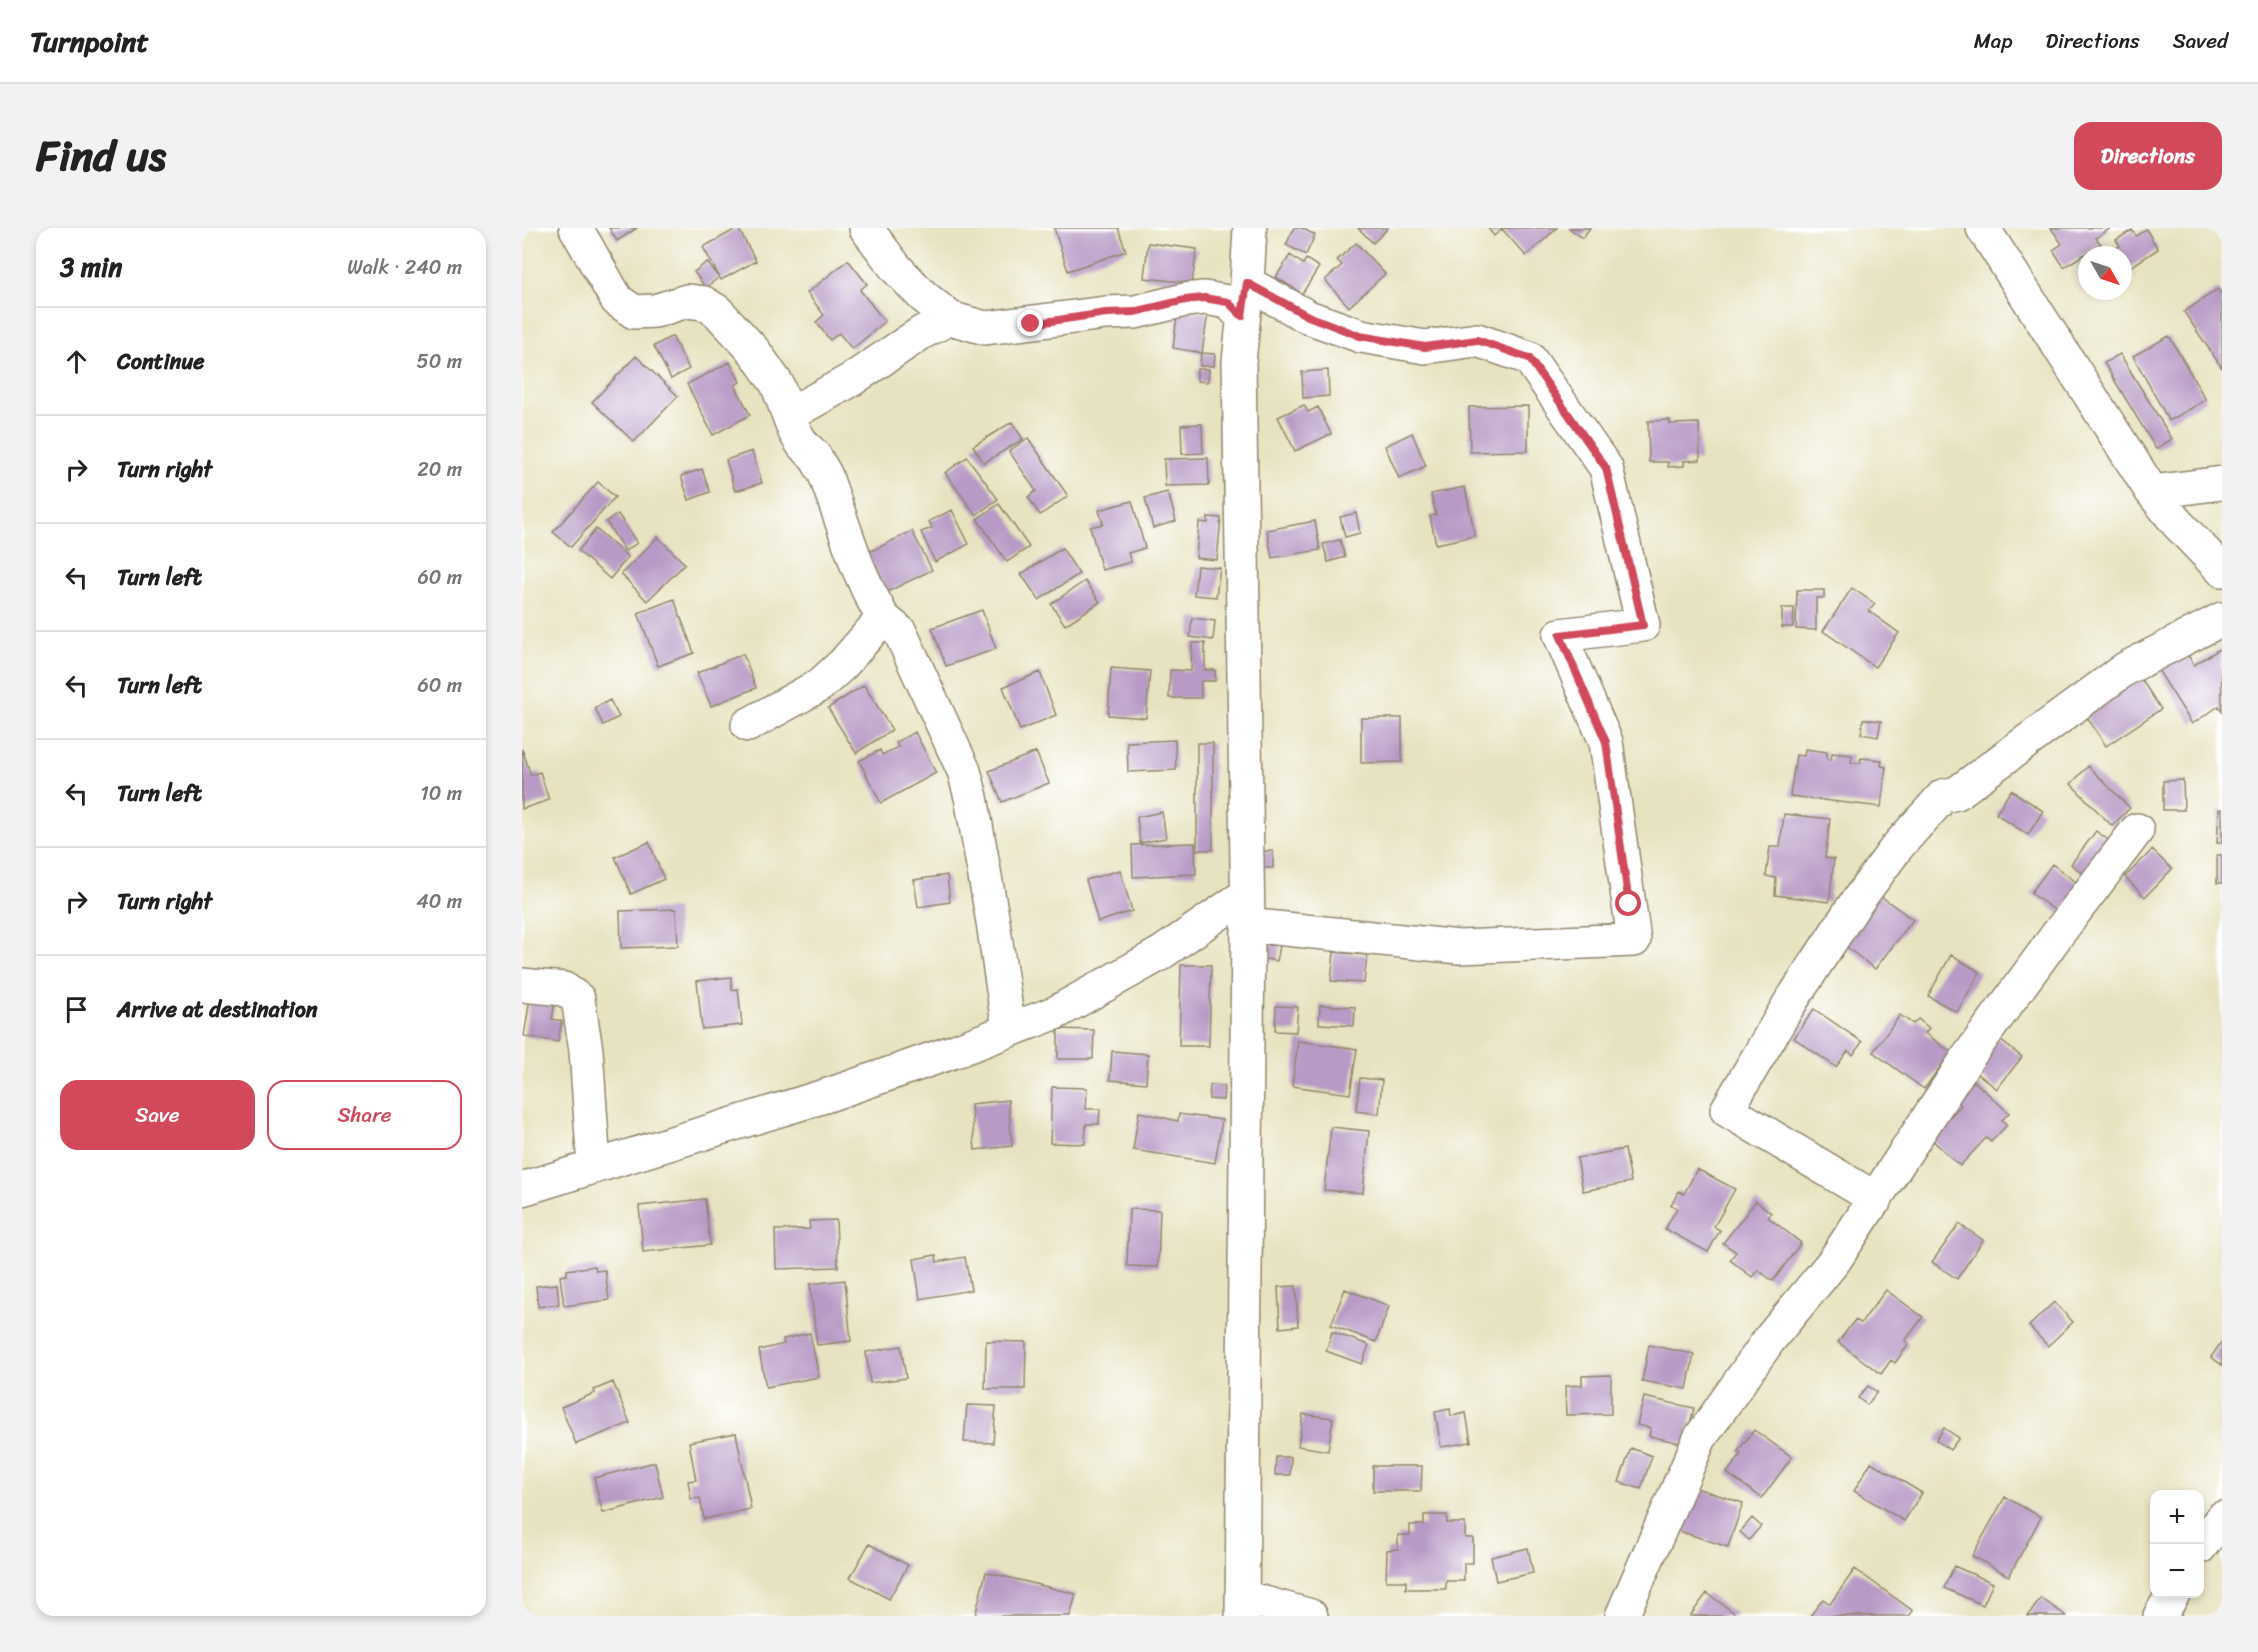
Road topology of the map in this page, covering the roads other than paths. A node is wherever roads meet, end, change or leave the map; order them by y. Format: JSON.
{"nodes":[{"id":1,"x":576,"y":228,"type":"edge"},
{"id":2,"x":866,"y":228,"type":"edge"},
{"id":3,"x":1250,"y":228,"type":"edge"},
{"id":4,"x":1983,"y":228,"type":"edge"},
{"id":5,"x":1247,"y":283,"type":"junction"},
{"id":6,"x":1242,"y":316,"type":"junction"},
{"id":7,"x":950,"y":318,"type":"junction"},
{"id":8,"x":790,"y":414,"type":"junction"},
{"id":9,"x":2222,"y":483,"type":"edge"},
{"id":10,"x":2152,"y":492,"type":"junction"},
{"id":11,"x":2222,"y":570,"type":"edge"},
{"id":12,"x":883,"y":618,"type":"junction"},
{"id":13,"x":2222,"y":619,"type":"edge"},
{"id":14,"x":748,"y":725,"type":"dead end"},
{"id":15,"x":2137,"y":830,"type":"dead end"},
{"id":16,"x":1248,"y":909,"type":"junction"},
{"id":17,"x":522,"y":985,"type":"edge"},
{"id":18,"x":1009,"y":1030,"type":"junction"},
{"id":19,"x":594,"y":1167,"type":"junction"},
{"id":20,"x":522,"y":1189,"type":"edge"},
{"id":21,"x":1876,"y":1199,"type":"junction"},
{"id":22,"x":2222,"y":1518,"type":"edge"},
{"id":23,"x":2201,"y":1544,"type":"edge"},
{"id":24,"x":2170,"y":1598,"type":"edge"},
{"id":25,"x":1242,"y":1607,"type":"edge"},
{"id":26,"x":1311,"y":1616,"type":"edge"},
{"id":27,"x":1622,"y":1616,"type":"edge"},
{"id":28,"x":2160,"y":1616,"type":"edge"}],
"edges":[{"from":1,"to":8,"type":"street"},
{"from":2,"to":7,"type":"street"},
{"from":3,"to":5,"type":"street"},
{"from":4,"to":10,"type":"street"},
{"from":5,"to":6,"type":"street"},
{"from":5,"to":16,"type":"street"},
{"from":6,"to":7,"type":"street"},
{"from":6,"to":16,"type":"street"},
{"from":7,"to":8,"type":"street"},
{"from":8,"to":12,"type":"street"},
{"from":9,"to":10,"type":"street"},
{"from":10,"to":11,"type":"street"},
{"from":12,"to":14,"type":"street"},
{"from":12,"to":18,"type":"street"},
{"from":13,"to":21,"type":"street"},
{"from":15,"to":21,"type":"street"},
{"from":16,"to":18,"type":"street"},
{"from":16,"to":25,"type":"street"},
{"from":17,"to":19,"type":"street"},
{"from":18,"to":19,"type":"street"},
{"from":19,"to":20,"type":"street"},
{"from":21,"to":27,"type":"street"},
{"from":22,"to":23,"type":"street"},
{"from":24,"to":28,"type":"street"},
{"from":25,"to":26,"type":"street"}]}
